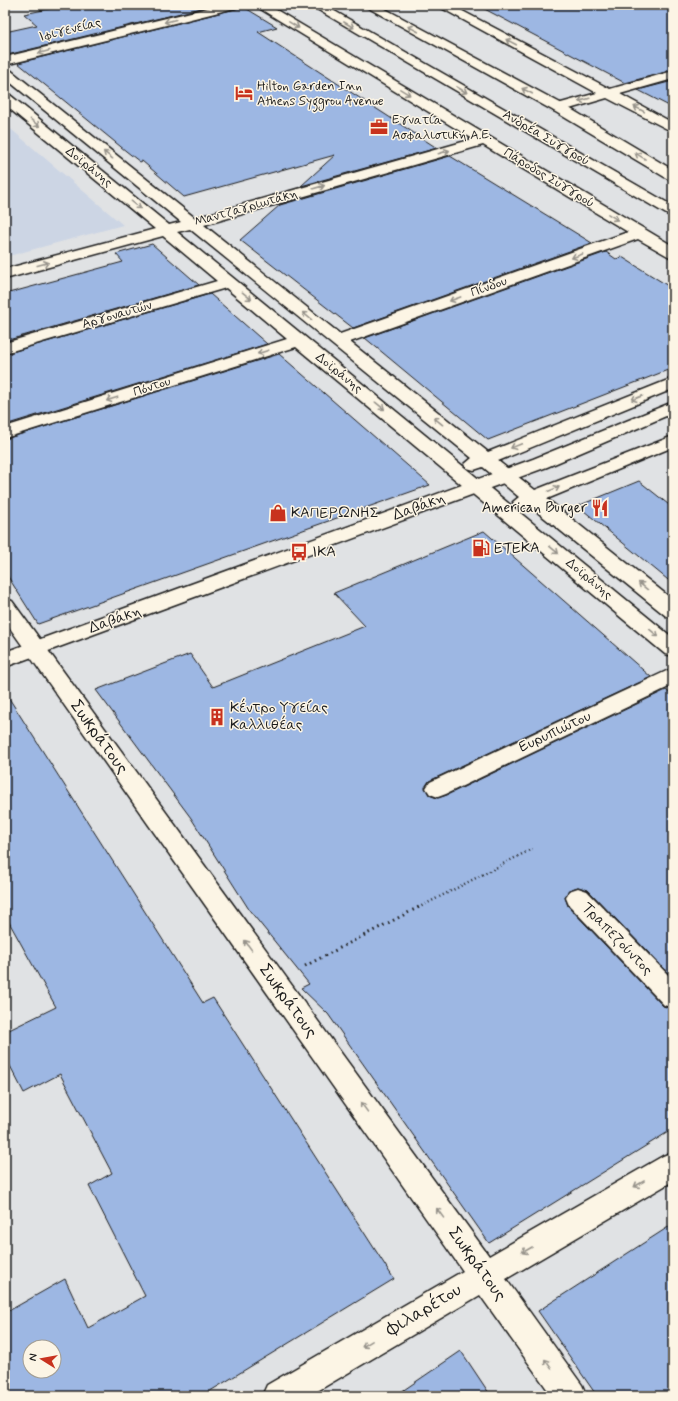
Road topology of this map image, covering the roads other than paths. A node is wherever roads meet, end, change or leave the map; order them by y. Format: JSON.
{"nodes":[{"id":1,"x":236,"y":5,"type":"edge"},
{"id":2,"x":260,"y":5,"type":"edge"},
{"id":3,"x":316,"y":5,"type":"edge"},
{"id":4,"x":369,"y":5,"type":"edge"},
{"id":5,"x":442,"y":5,"type":"edge"},
{"id":6,"x":5,"y":62,"type":"edge"},
{"id":7,"x":5,"y":72,"type":"edge"},
{"id":8,"x":673,"y":76,"type":"edge"},
{"id":9,"x":608,"y":93,"type":"junction"},
{"id":10,"x":5,"y":98,"type":"edge"},
{"id":11,"x":559,"y":108,"type":"junction"},
{"id":12,"x":673,"y":128,"type":"edge"},
{"id":13,"x":486,"y":140,"type":"junction"},
{"id":14,"x":673,"y":176,"type":"edge"},
{"id":15,"x":673,"y":212,"type":"edge"},
{"id":16,"x":192,"y":223,"type":"junction"},
{"id":17,"x":166,"y":230,"type":"junction"},
{"id":18,"x":640,"y":233,"type":"junction"},
{"id":19,"x":673,"y":253,"type":"edge"},
{"id":20,"x":5,"y":274,"type":"edge"},
{"id":21,"x":230,"y":282,"type":"junction"},
{"id":22,"x":300,"y":340,"type":"junction"},
{"id":23,"x":337,"y":341,"type":"junction"},
{"id":24,"x":5,"y":348,"type":"edge"},
{"id":25,"x":673,"y":383,"type":"edge"},
{"id":26,"x":673,"y":407,"type":"edge"},
{"id":27,"x":5,"y":433,"type":"edge"},
{"id":28,"x":673,"y":440,"type":"edge"},
{"id":29,"x":485,"y":459,"type":"junction"},
{"id":30,"x":458,"y":471,"type":"junction"},
{"id":31,"x":505,"y":476,"type":"junction"},
{"id":32,"x":477,"y":486,"type":"junction"},
{"id":33,"x":534,"y":498,"type":"junction"},
{"id":34,"x":505,"y":510,"type":"junction"},
{"id":35,"x":5,"y":606,"type":"edge"},
{"id":36,"x":673,"y":611,"type":"edge"},
{"id":37,"x":36,"y":649,"type":"junction"},
{"id":38,"x":673,"y":649,"type":"edge"},
{"id":39,"x":5,"y":660,"type":"edge"},
{"id":40,"x":673,"y":676,"type":"edge"},
{"id":41,"x":438,"y":788,"type":"dead end"},
{"id":42,"x":578,"y":898,"type":"dead end"},
{"id":43,"x":673,"y":998,"type":"edge"},
{"id":44,"x":673,"y":1165,"type":"edge"},
{"id":45,"x":484,"y":1274,"type":"junction"},
{"id":46,"x":278,"y":1396,"type":"edge"},
{"id":47,"x":571,"y":1396,"type":"edge"}],
"edges":[{"from":1,"to":6,"type":"main road","name":"Ιφιγενείας","one_way":true},
{"from":2,"to":13,"type":"main road","name":"Πάροδος Συγγρού","one_way":true},
{"from":3,"to":15,"type":"main road","name":"Ανδρέα Συγγρού","one_way":true},
{"from":11,"to":4,"type":"main road","one_way":true},
{"from":9,"to":5,"type":"main road","one_way":true},
{"from":16,"to":7,"type":"main road","name":"Δοϊράνης","one_way":true},
{"from":8,"to":9,"type":"main road"},
{"from":9,"to":11,"type":"main road","one_way":true},
{"from":12,"to":9,"type":"main road","one_way":true},
{"from":10,"to":17,"type":"main road","name":"Δοϊράνης","one_way":true},
{"from":14,"to":11,"type":"main road","one_way":true},
{"from":16,"to":13,"type":"main road","name":"Μαντζαγριωτάκη","one_way":true},
{"from":13,"to":18,"type":"main road","name":"Πάροδος Συγγρού","one_way":true},
{"from":16,"to":17,"type":"main road","name":"Μαντζαγριωτάκη"},
{"from":23,"to":16,"type":"main road","name":"Δοϊράνης","one_way":true},
{"from":20,"to":17,"type":"main road","name":"Μαντζαγριωτάκη","one_way":true},
{"from":17,"to":21,"type":"main road","name":"Δοϊράνης"},
{"from":18,"to":19,"type":"main road","name":"Πάροδος Συγγρού"},
{"from":18,"to":23,"type":"main road","name":"Πίνδου","one_way":true},
{"from":21,"to":22,"type":"main road","name":"Δοϊράνης","one_way":true},
{"from":21,"to":24,"type":"main road","name":"Αργοναυτών"},
{"from":22,"to":27,"type":"main road","name":"Πόντου","one_way":true},
{"from":22,"to":30,"type":"main road","name":"Δοϊράνης","one_way":true},
{"from":29,"to":23,"type":"main road","name":"Δοϊράνης","one_way":true},
{"from":25,"to":29,"type":"main road","one_way":true},
{"from":26,"to":31,"type":"main road","name":"Δαβάκη"},
{"from":33,"to":28,"type":"main road","one_way":true},
{"from":29,"to":30,"type":"main road"},
{"from":29,"to":31,"type":"main road","name":"Δοϊράνης"},
{"from":30,"to":32,"type":"main road","name":"Δοϊράνης"},
{"from":31,"to":32,"type":"main road","name":"Δαβάκη"},
{"from":31,"to":33,"type":"main road","name":"Δοϊράνης"},
{"from":32,"to":34,"type":"main road","name":"Δοϊράνης"},
{"from":32,"to":37,"type":"main road","name":"Δαβάκη"},
{"from":33,"to":34,"type":"main road"},
{"from":36,"to":33,"type":"main road","name":"Δοϊράνης","one_way":true},
{"from":34,"to":38,"type":"main road","name":"Δοϊράνης","one_way":true},
{"from":35,"to":37,"type":"main road","name":"Σωκράτους"},
{"from":37,"to":39,"type":"main road","name":"Δαβάκη"},
{"from":45,"to":37,"type":"main road","name":"Σωκράτους","one_way":true},
{"from":40,"to":41,"type":"main road","name":"Ευρυπιώτου"},
{"from":42,"to":43,"type":"main road","name":"Τραπεζούντος"},
{"from":44,"to":45,"type":"main road","name":"Φιλαρέτου","one_way":true},
{"from":45,"to":46,"type":"main road","name":"Φιλαρέτου","one_way":true},
{"from":47,"to":45,"type":"main road","name":"Σωκράτους","one_way":true}]}
